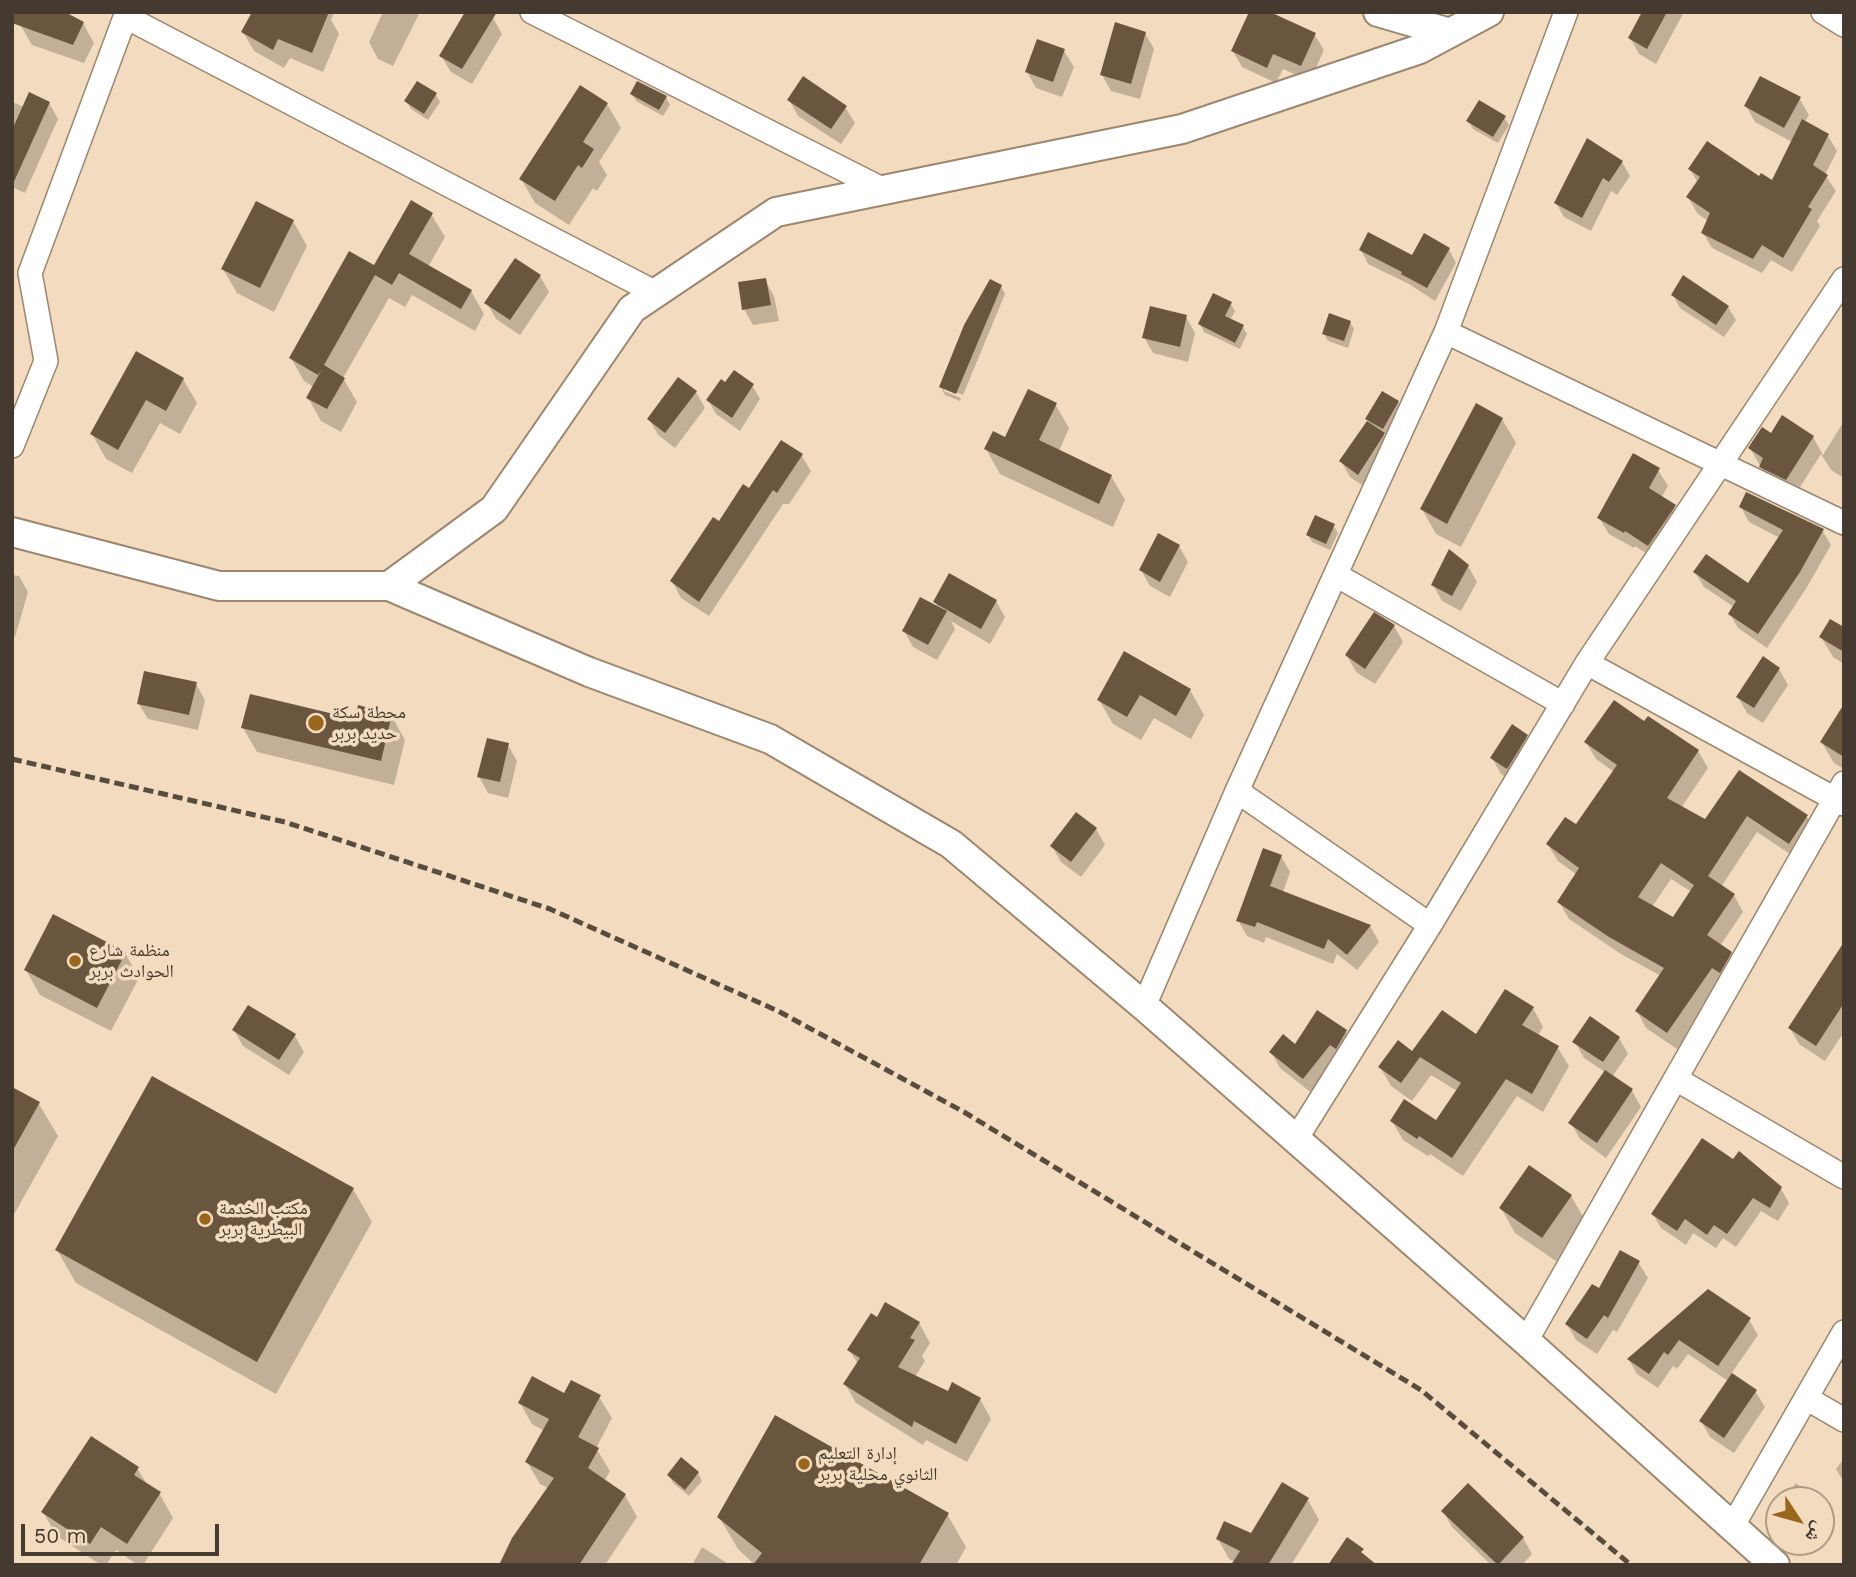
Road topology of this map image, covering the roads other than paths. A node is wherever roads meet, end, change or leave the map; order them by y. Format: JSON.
{"nodes":[{"id":1,"x":532,"y":12,"type":"edge"},
{"id":2,"x":1378,"y":12,"type":"edge"},
{"id":3,"x":1489,"y":12,"type":"edge"},
{"id":4,"x":1566,"y":12,"type":"edge"},
{"id":5,"x":1823,"y":12,"type":"edge"},
{"id":6,"x":126,"y":14,"type":"edge"},
{"id":7,"x":1844,"y":25,"type":"edge"},
{"id":8,"x":1450,"y":33,"type":"junction"},
{"id":9,"x":884,"y":190,"type":"junction"},
{"id":10,"x":1844,"y":279,"type":"edge"},
{"id":11,"x":656,"y":293,"type":"junction"},
{"id":12,"x":1446,"y":331,"type":"junction"},
{"id":13,"x":12,"y":446,"type":"edge"},
{"id":14,"x":1721,"y":464,"type":"junction"},
{"id":15,"x":1844,"y":523,"type":"edge"},
{"id":16,"x":12,"y":532,"type":"edge"},
{"id":17,"x":1335,"y":575,"type":"junction"},
{"id":18,"x":389,"y":586,"type":"junction"},
{"id":19,"x":1587,"y":663,"type":"junction"},
{"id":20,"x":1563,"y":704,"type":"junction"},
{"id":21,"x":1237,"y":791,"type":"junction"},
{"id":22,"x":1841,"y":795,"type":"edge"},
{"id":23,"x":1430,"y":925,"type":"junction"},
{"id":24,"x":1144,"y":1006,"type":"junction"},
{"id":25,"x":1675,"y":1079,"type":"junction"},
{"id":26,"x":1296,"y":1139,"type":"junction"},
{"id":27,"x":1844,"y":1177,"type":"edge"},
{"id":28,"x":1844,"y":1332,"type":"edge"},
{"id":29,"x":1526,"y":1341,"type":"junction"},
{"id":30,"x":1806,"y":1398,"type":"junction"},
{"id":31,"x":1844,"y":1420,"type":"edge"},
{"id":32,"x":1732,"y":1527,"type":"junction"},
{"id":33,"x":1775,"y":1565,"type":"edge"}],
"edges":[{"from":1,"to":9,"type":"street"},
{"from":2,"to":8,"type":"street"},
{"from":3,"to":8,"type":"street"},
{"from":4,"to":12,"type":"street"},
{"from":5,"to":7,"type":"street"},
{"from":6,"to":11,"type":"street"},
{"from":6,"to":13,"type":"street"},
{"from":8,"to":9,"type":"street"},
{"from":9,"to":11,"type":"street"},
{"from":10,"to":14,"type":"street"},
{"from":11,"to":18,"type":"street"},
{"from":12,"to":14,"type":"street"},
{"from":12,"to":17,"type":"street"},
{"from":14,"to":15,"type":"street"},
{"from":14,"to":19,"type":"street"},
{"from":16,"to":18,"type":"street"},
{"from":17,"to":20,"type":"street"},
{"from":17,"to":21,"type":"street"},
{"from":18,"to":24,"type":"street"},
{"from":19,"to":20,"type":"street"},
{"from":19,"to":22,"type":"street"},
{"from":20,"to":23,"type":"street"},
{"from":21,"to":23,"type":"street"},
{"from":21,"to":24,"type":"street"},
{"from":22,"to":25,"type":"street"},
{"from":23,"to":26,"type":"street"},
{"from":24,"to":26,"type":"street"},
{"from":25,"to":27,"type":"street"},
{"from":25,"to":29,"type":"street"},
{"from":26,"to":29,"type":"street"},
{"from":28,"to":30,"type":"street"},
{"from":29,"to":32,"type":"street"},
{"from":30,"to":31,"type":"street"},
{"from":30,"to":32,"type":"street"},
{"from":32,"to":33,"type":"street"}]}
